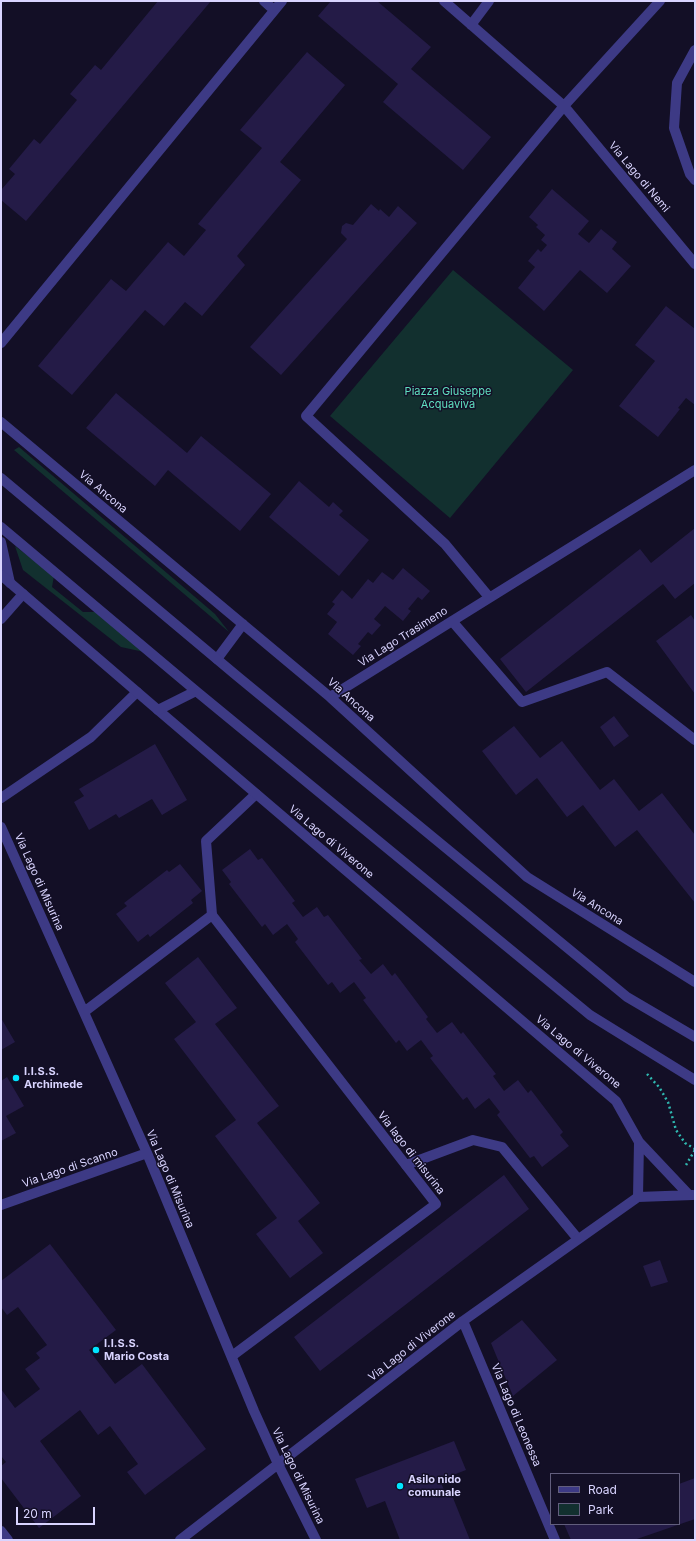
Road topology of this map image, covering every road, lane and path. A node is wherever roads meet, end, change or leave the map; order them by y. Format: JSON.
{"nodes":[{"id":1,"x":264,"y":1,"type":"edge"},
{"id":2,"x":282,"y":1,"type":"edge"},
{"id":3,"x":444,"y":1,"type":"edge"},
{"id":4,"x":489,"y":1,"type":"edge"},
{"id":5,"x":660,"y":1,"type":"edge"},
{"id":6,"x":274,"y":10,"type":"junction"},
{"id":7,"x":471,"y":25,"type":"junction"},
{"id":8,"x":695,"y":50,"type":"edge"},
{"id":9,"x":564,"y":106,"type":"junction"},
{"id":10,"x":695,"y":180,"type":"edge"},
{"id":11,"x":695,"y":264,"type":"edge"},
{"id":12,"x":1,"y":343,"type":"edge"},
{"id":13,"x":1,"y":422,"type":"edge"},
{"id":14,"x":695,"y":470,"type":"edge"},
{"id":15,"x":1,"y":478,"type":"edge"},
{"id":16,"x":1,"y":527,"type":"edge"},
{"id":17,"x":1,"y":542,"type":"edge"},
{"id":18,"x":1,"y":575,"type":"edge"},
{"id":19,"x":10,"y":583,"type":"junction"},
{"id":20,"x":23,"y":594,"type":"junction"},
{"id":21,"x":489,"y":598,"type":"junction"},
{"id":22,"x":1,"y":619,"type":"edge"},
{"id":23,"x":452,"y":621,"type":"junction"},
{"id":24,"x":243,"y":624,"type":"junction"},
{"id":25,"x":217,"y":659,"type":"junction"},
{"id":26,"x":196,"y":691,"type":"junction"},
{"id":27,"x":137,"y":692,"type":"junction"},
{"id":28,"x":330,"y":697,"type":"junction"},
{"id":29,"x":158,"y":710,"type":"junction"},
{"id":30,"x":695,"y":740,"type":"edge"},
{"id":31,"x":256,"y":794,"type":"junction"},
{"id":32,"x":1,"y":798,"type":"edge"},
{"id":33,"x":1,"y":827,"type":"edge"},
{"id":34,"x":212,"y":915,"type":"junction"},
{"id":35,"x":695,"y":982,"type":"edge"},
{"id":36,"x":84,"y":1012,"type":"junction"},
{"id":37,"x":695,"y":1037,"type":"edge"},
{"id":38,"x":643,"y":1068,"type":"dead end"},
{"id":39,"x":695,"y":1080,"type":"edge"},
{"id":40,"x":639,"y":1142,"type":"junction"},
{"id":41,"x":695,"y":1149,"type":"edge"},
{"id":42,"x":147,"y":1153,"type":"junction"},
{"id":43,"x":406,"y":1165,"type":"junction"},
{"id":44,"x":685,"y":1168,"type":"dead end"},
{"id":45,"x":692,"y":1195,"type":"edge"},
{"id":46,"x":638,"y":1197,"type":"junction"},
{"id":47,"x":1,"y":1205,"type":"edge"},
{"id":48,"x":578,"y":1239,"type":"junction"},
{"id":49,"x":463,"y":1321,"type":"junction"},
{"id":50,"x":232,"y":1356,"type":"junction"},
{"id":51,"x":278,"y":1464,"type":"junction"},
{"id":52,"x":1,"y":1531,"type":"edge"},
{"id":53,"x":8,"y":1540,"type":"edge"},
{"id":54,"x":180,"y":1540,"type":"edge"},
{"id":55,"x":316,"y":1540,"type":"edge"},
{"id":56,"x":555,"y":1540,"type":"edge"}],
"edges":[{"from":1,"to":6,"type":"street"},
{"from":2,"to":6,"type":"street"},
{"from":3,"to":7,"type":"street","name":"Via Lago di Nemi"},
{"from":4,"to":7,"type":"street"},
{"from":5,"to":9,"type":"street"},
{"from":6,"to":12,"type":"street"},
{"from":7,"to":9,"type":"street","name":"Via Lago di Nemi"},
{"from":8,"to":10,"type":"street"},
{"from":9,"to":11,"type":"street","name":"Via Lago di Nemi"},
{"from":9,"to":21,"type":"street"},
{"from":13,"to":24,"type":"street","name":"Via Ancona"},
{"from":14,"to":21,"type":"street"},
{"from":15,"to":25,"type":"street"},
{"from":16,"to":26,"type":"street"},
{"from":17,"to":19,"type":"street"},
{"from":18,"to":19,"type":"street"},
{"from":19,"to":20,"type":"street"},
{"from":20,"to":22,"type":"street"},
{"from":20,"to":27,"type":"street"},
{"from":21,"to":23,"type":"street","name":"Via Lago Trasimeno"},
{"from":23,"to":28,"type":"street","name":"Via Lago Trasimeno"},
{"from":23,"to":30,"type":"street"},
{"from":24,"to":25,"type":"street"},
{"from":24,"to":28,"type":"street","name":"Via Ancona"},
{"from":25,"to":37,"type":"street"},
{"from":26,"to":29,"type":"street"},
{"from":26,"to":39,"type":"street"},
{"from":27,"to":29,"type":"street"},
{"from":27,"to":32,"type":"street"},
{"from":28,"to":35,"type":"street","name":"Via Ancona"},
{"from":29,"to":31,"type":"street","name":"Via Lago di Viverone"},
{"from":31,"to":34,"type":"street"},
{"from":31,"to":40,"type":"street","name":"Via Lago di Viverone"},
{"from":33,"to":36,"type":"street","name":"Via Lago di Misurina"},
{"from":34,"to":36,"type":"street"},
{"from":34,"to":43,"type":"street","name":"Via lago di misurina"},
{"from":36,"to":42,"type":"street","name":"Via Lago di Misurina"},
{"from":38,"to":41,"type":"path"},
{"from":40,"to":45,"type":"street"},
{"from":40,"to":46,"type":"street","name":"Via Lago di Viverone"},
{"from":41,"to":44,"type":"path"},
{"from":42,"to":47,"type":"street","name":"Via Lago di Scanno"},
{"from":42,"to":50,"type":"street","name":"Via Lago di Misurina"},
{"from":43,"to":48,"type":"street"},
{"from":43,"to":50,"type":"street","name":"Via lago di misurina"},
{"from":45,"to":46,"type":"street"},
{"from":46,"to":48,"type":"street","name":"Via Lago di Viverone"},
{"from":48,"to":49,"type":"street","name":"Via Lago di Viverone"},
{"from":49,"to":51,"type":"street","name":"Via Lago di Viverone"},
{"from":49,"to":56,"type":"street","name":"Via Lago di Leonessa"},
{"from":50,"to":51,"type":"street","name":"Via Lago di Misurina"},
{"from":51,"to":54,"type":"street","name":"Via Lago di Viverone"},
{"from":51,"to":55,"type":"street","name":"Via Lago di Misurina"},
{"from":52,"to":53,"type":"street"}]}
